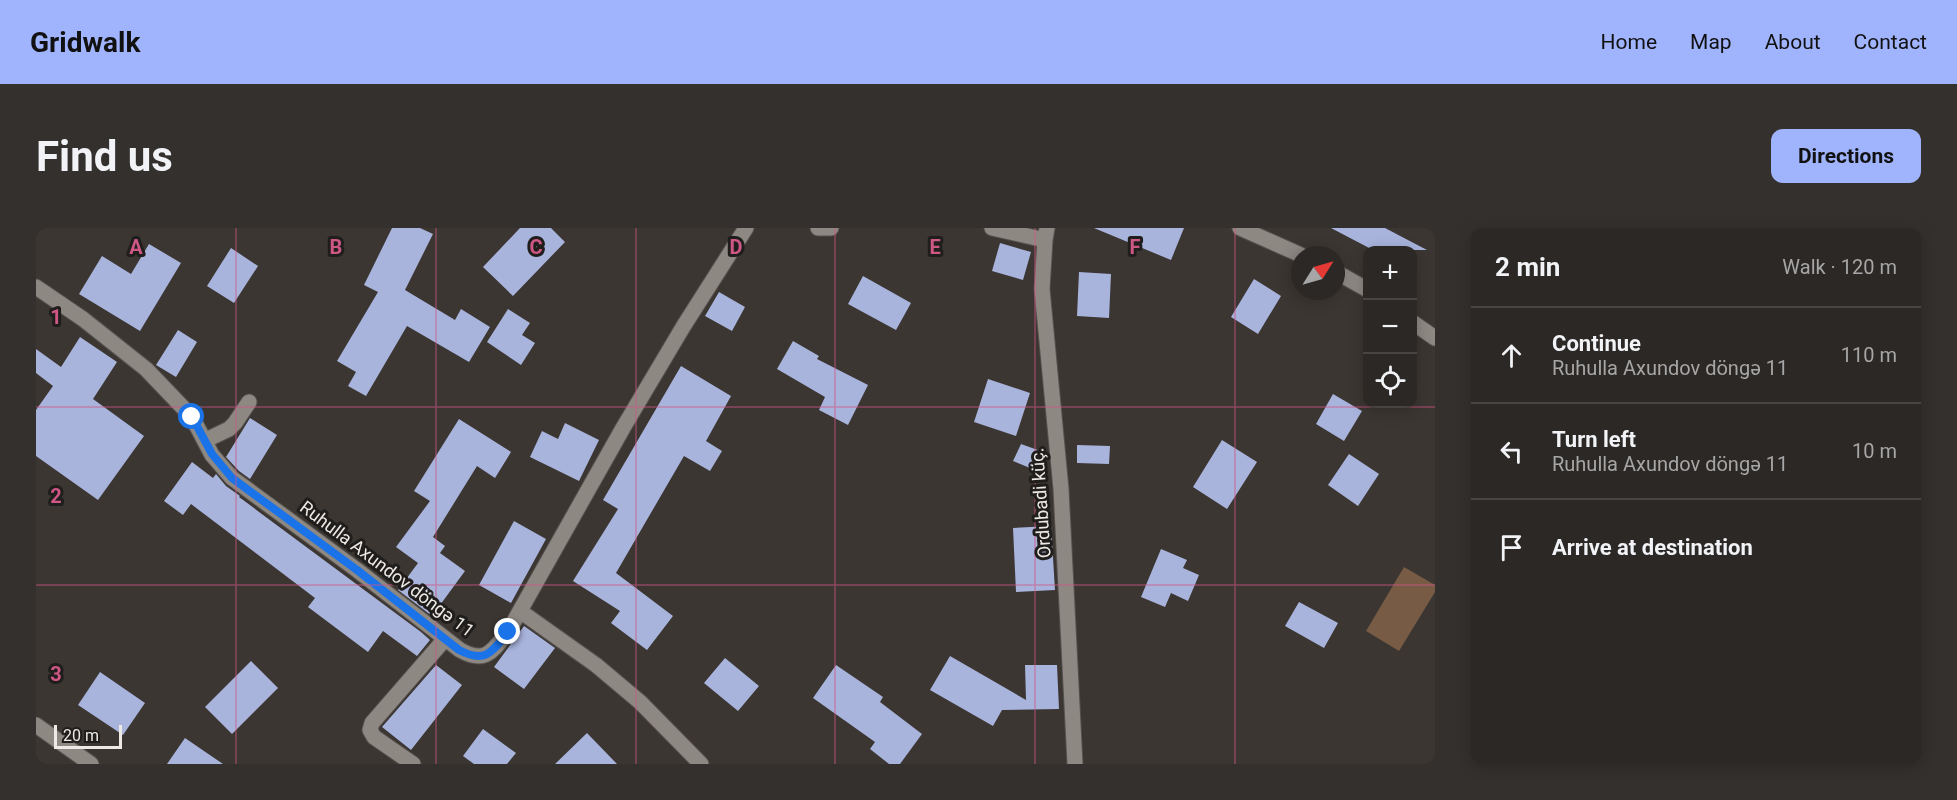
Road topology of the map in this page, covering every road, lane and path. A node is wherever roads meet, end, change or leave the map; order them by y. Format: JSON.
{"nodes":[{"id":1,"x":746,"y":228,"type":"edge"},
{"id":2,"x":818,"y":228,"type":"edge"},
{"id":3,"x":831,"y":228,"type":"edge"},
{"id":4,"x":992,"y":228,"type":"edge"},
{"id":5,"x":1240,"y":228,"type":"edge"},
{"id":6,"x":1046,"y":234,"type":"edge"},
{"id":7,"x":1291,"y":251,"type":"edge"},
{"id":8,"x":1345,"y":277,"type":"edge"},
{"id":9,"x":36,"y":287,"type":"edge"},
{"id":10,"x":1363,"y":287,"type":"edge"},
{"id":11,"x":1417,"y":325,"type":"edge"},
{"id":12,"x":1435,"y":338,"type":"edge"},
{"id":13,"x":249,"y":402,"type":"dead end"},
{"id":14,"x":206,"y":440,"type":"junction"},
{"id":15,"x":520,"y":611,"type":"junction"},
{"id":16,"x":445,"y":639,"type":"junction"},
{"id":17,"x":36,"y":725,"type":"edge"},
{"id":18,"x":91,"y":764,"type":"edge"},
{"id":19,"x":413,"y":764,"type":"edge"},
{"id":20,"x":701,"y":764,"type":"edge"},
{"id":21,"x":1075,"y":764,"type":"edge"}],
"edges":[{"from":1,"to":15,"type":"street","name":"Ruhulla Axundov döngə 11"},
{"from":2,"to":3,"type":"street"},
{"from":4,"to":6,"type":"street"},
{"from":5,"to":7,"type":"street"},
{"from":6,"to":21,"type":"street","name":"Ordubadi küç."},
{"from":8,"to":10,"type":"street"},
{"from":9,"to":14,"type":"street","name":"Ruhulla Axundov döngə 11"},
{"from":11,"to":12,"type":"street"},
{"from":13,"to":14,"type":"street"},
{"from":14,"to":16,"type":"street","name":"Ruhulla Axundov döngə 11"},
{"from":15,"to":16,"type":"street","name":"Ruhulla Axundov döngə 11"},
{"from":15,"to":20,"type":"street"},
{"from":16,"to":19,"type":"street"},
{"from":17,"to":18,"type":"street"}]}
